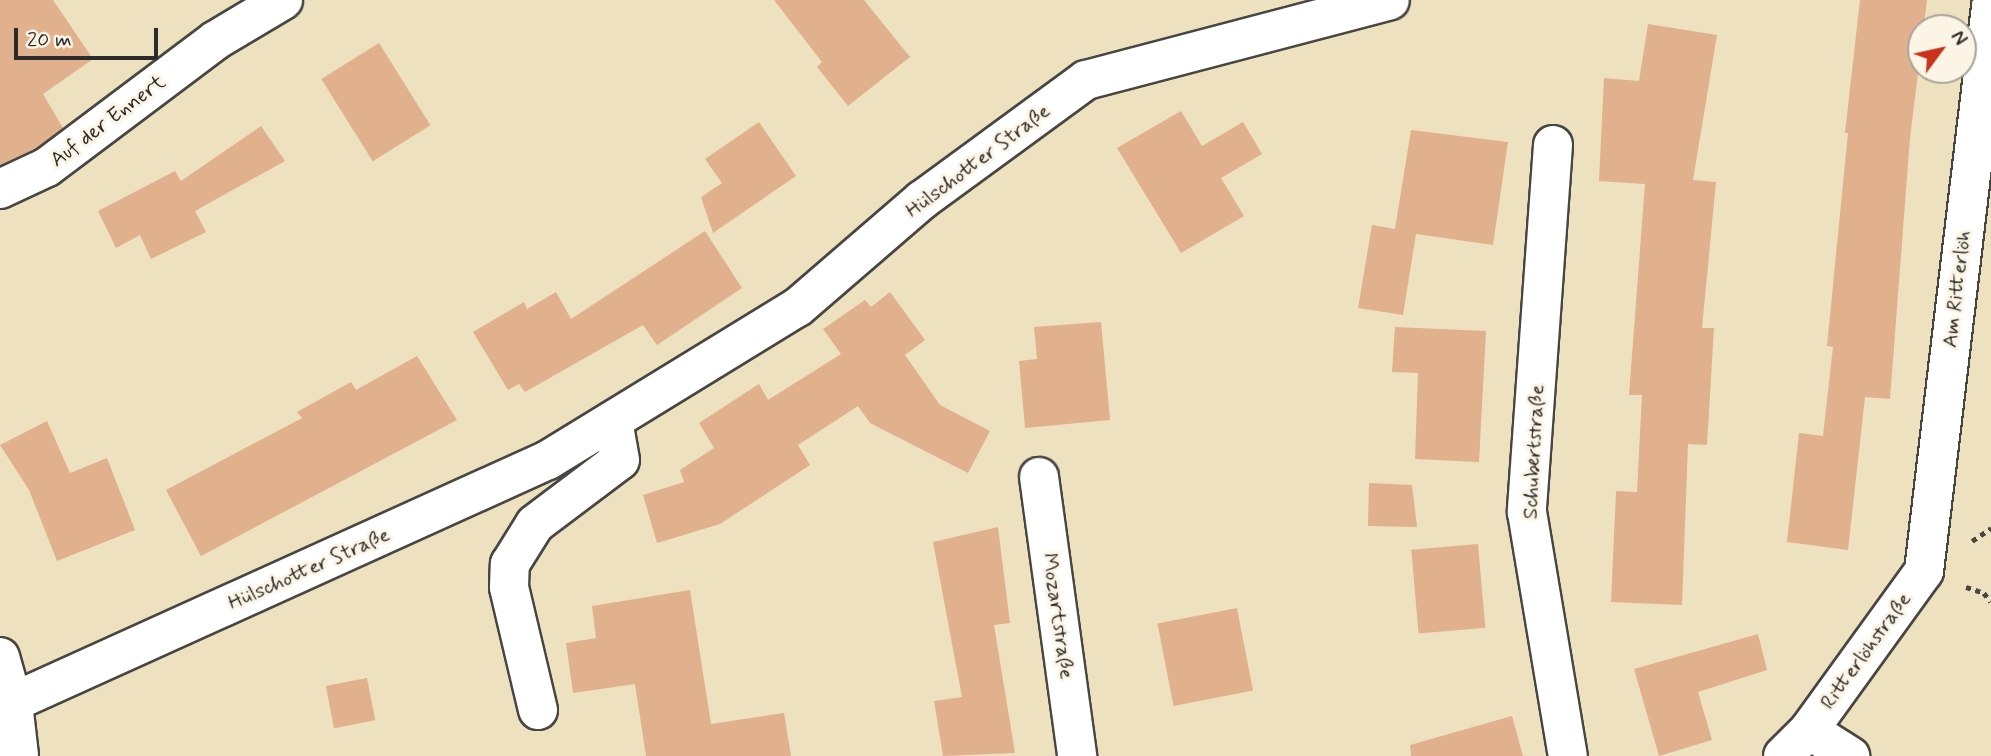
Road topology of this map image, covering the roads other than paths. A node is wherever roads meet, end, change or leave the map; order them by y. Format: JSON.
{"nodes":[{"id":1,"x":283,"y":0,"type":"edge"},
{"id":2,"x":1390,"y":0,"type":"edge"},
{"id":3,"x":1991,"y":7,"type":"edge"},
{"id":4,"x":1553,"y":145,"type":"dead end"},
{"id":5,"x":0,"y":190,"type":"edge"},
{"id":6,"x":613,"y":421,"type":"junction"},
{"id":7,"x":1039,"y":477,"type":"dead end"},
{"id":8,"x":1924,"y":571,"type":"joint"},
{"id":9,"x":0,"y":657,"type":"edge"},
{"id":10,"x":7,"y":706,"type":"edge"},
{"id":11,"x":538,"y":710,"type":"dead end"},
{"id":12,"x":1796,"y":743,"type":"edge"},
{"id":13,"x":19,"y":756,"type":"edge"},
{"id":14,"x":1077,"y":756,"type":"edge"},
{"id":15,"x":1568,"y":756,"type":"edge"},
{"id":16,"x":1850,"y":756,"type":"edge"}],
"edges":[{"from":1,"to":5,"type":"street","name":"Auf der Ennert"},
{"from":2,"to":6,"type":"street","name":"Hülschotter Straße"},
{"from":3,"to":8,"type":"street","name":"Am Ritterlöh"},
{"from":4,"to":15,"type":"street","name":"Schubertstraße"},
{"from":6,"to":10,"type":"street","name":"Hülschotter Straße"},
{"from":6,"to":11,"type":"street"},
{"from":7,"to":14,"type":"street","name":"Mozartstraße"},
{"from":8,"to":12,"type":"street","name":"Ritterlöhstraße"},
{"from":9,"to":10,"type":"street"},
{"from":10,"to":13,"type":"street"},
{"from":12,"to":16,"type":"street","name":"Ritterlöhstraße"}]}
